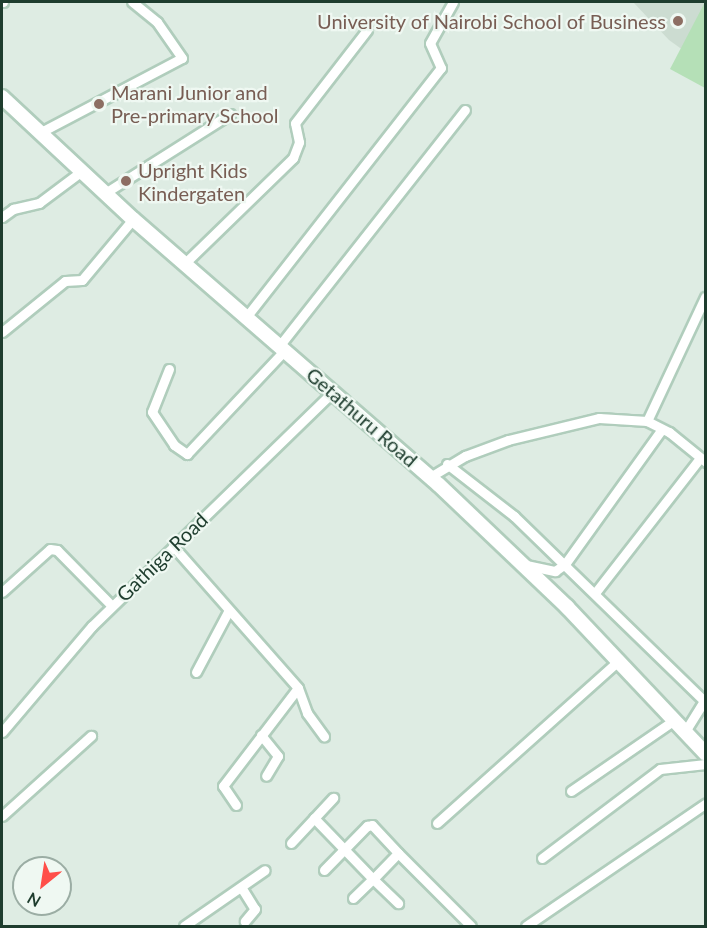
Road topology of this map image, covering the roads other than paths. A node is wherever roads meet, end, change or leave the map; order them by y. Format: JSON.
{"nodes":[{"id":1,"x":132,"y":2,"type":"edge"},
{"id":2,"x":453,"y":2,"type":"edge"},
{"id":3,"x":367,"y":30,"type":"dead end"},
{"id":4,"x":2,"y":97,"type":"edge"},
{"id":5,"x":465,"y":110,"type":"dead end"},
{"id":6,"x":230,"y":114,"type":"dead end"},
{"id":7,"x":41,"y":132,"type":"junction"},
{"id":8,"x":82,"y":171,"type":"junction"},
{"id":9,"x":105,"y":193,"type":"junction"},
{"id":10,"x":2,"y":217,"type":"edge"},
{"id":11,"x":133,"y":219,"type":"junction"},
{"id":12,"x":185,"y":263,"type":"junction"},
{"id":13,"x":705,"y":297,"type":"edge"},
{"id":14,"x":247,"y":316,"type":"junction"},
{"id":15,"x":2,"y":332,"type":"edge"},
{"id":16,"x":283,"y":348,"type":"junction"},
{"id":17,"x":169,"y":369,"type":"dead end"},
{"id":18,"x":333,"y":392,"type":"junction"},
{"id":19,"x":647,"y":421,"type":"junction"},
{"id":20,"x":662,"y":429,"type":"junction"},
{"id":21,"x":703,"y":460,"type":"edge"},
{"id":22,"x":447,"y":464,"type":"junction"},
{"id":23,"x":430,"y":477,"type":"junction"},
{"id":24,"x":173,"y":546,"type":"junction"},
{"id":25,"x":523,"y":564,"type":"junction"},
{"id":26,"x":565,"y":564,"type":"junction"},
{"id":27,"x":2,"y":592,"type":"edge"},
{"id":28,"x":595,"y":593,"type":"junction"},
{"id":29,"x":112,"y":606,"type":"junction"},
{"id":30,"x":230,"y":610,"type":"junction"},
{"id":31,"x":619,"y":660,"type":"junction"},
{"id":32,"x":196,"y":672,"type":"dead end"},
{"id":33,"x":298,"y":688,"type":"junction"},
{"id":34,"x":705,"y":700,"type":"edge"},
{"id":35,"x":673,"y":721,"type":"junction"},
{"id":36,"x":2,"y":732,"type":"edge"},
{"id":37,"x":685,"y":732,"type":"junction"},
{"id":38,"x":261,"y":735,"type":"junction"},
{"id":39,"x":91,"y":736,"type":"dead end"},
{"id":40,"x":324,"y":736,"type":"dead end"},
{"id":41,"x":705,"y":754,"type":"edge"},
{"id":42,"x":705,"y":764,"type":"edge"},
{"id":43,"x":266,"y":776,"type":"dead end"},
{"id":44,"x":571,"y":791,"type":"dead end"},
{"id":45,"x":333,"y":798,"type":"dead end"},
{"id":46,"x":705,"y":803,"type":"edge"},
{"id":47,"x":236,"y":805,"type":"dead end"},
{"id":48,"x":2,"y":816,"type":"edge"},
{"id":49,"x":314,"y":819,"type":"junction"},
{"id":50,"x":437,"y":823,"type":"dead end"},
{"id":51,"x":291,"y":843,"type":"dead end"},
{"id":52,"x":343,"y":850,"type":"junction"},
{"id":53,"x":398,"y":853,"type":"junction"},
{"id":54,"x":542,"y":858,"type":"dead end"},
{"id":55,"x":265,"y":870,"type":"dead end"},
{"id":56,"x":324,"y":870,"type":"dead end"},
{"id":57,"x":373,"y":879,"type":"junction"},
{"id":58,"x":241,"y":886,"type":"junction"},
{"id":59,"x":353,"y":898,"type":"dead end"},
{"id":60,"x":398,"y":903,"type":"dead end"},
{"id":61,"x":245,"y":921,"type":"dead end"},
{"id":62,"x":184,"y":927,"type":"edge"},
{"id":63,"x":471,"y":927,"type":"edge"},
{"id":64,"x":526,"y":927,"type":"edge"}],
"edges":[{"from":1,"to":7,"type":"street"},
{"from":2,"to":14,"type":"street"},
{"from":3,"to":12,"type":"street"},
{"from":4,"to":7,"type":"main road","name":"Getathuru Road"},
{"from":5,"to":16,"type":"street"},
{"from":6,"to":9,"type":"street"},
{"from":7,"to":8,"type":"main road","name":"Getathuru Road"},
{"from":8,"to":9,"type":"main road","name":"Getathuru Road"},
{"from":8,"to":10,"type":"street"},
{"from":9,"to":11,"type":"main road","name":"Getathuru Road"},
{"from":11,"to":12,"type":"main road","name":"Getathuru Road"},
{"from":11,"to":15,"type":"street"},
{"from":12,"to":14,"type":"main road","name":"Getathuru Road"},
{"from":13,"to":19,"type":"street"},
{"from":14,"to":16,"type":"main road","name":"Getathuru Road"},
{"from":16,"to":17,"type":"street"},
{"from":16,"to":18,"type":"main road","name":"Getathuru Road"},
{"from":18,"to":23,"type":"main road","name":"Getathuru Road"},
{"from":18,"to":24,"type":"street","name":"Gathiga Road"},
{"from":19,"to":20,"type":"street"},
{"from":19,"to":22,"type":"street"},
{"from":20,"to":21,"type":"street"},
{"from":20,"to":26,"type":"street"},
{"from":21,"to":28,"type":"street"},
{"from":22,"to":23,"type":"street"},
{"from":22,"to":26,"type":"street"},
{"from":23,"to":25,"type":"main road","name":"Getathuru Road"},
{"from":24,"to":29,"type":"street","name":"Gathiga Road"},
{"from":24,"to":30,"type":"street"},
{"from":25,"to":26,"type":"street"},
{"from":25,"to":31,"type":"main road","name":"Getathuru Road"},
{"from":26,"to":28,"type":"street"},
{"from":27,"to":29,"type":"street"},
{"from":28,"to":34,"type":"street"},
{"from":29,"to":36,"type":"street","name":"Gathiga Road"},
{"from":30,"to":32,"type":"street"},
{"from":30,"to":33,"type":"street"},
{"from":31,"to":35,"type":"main road","name":"Getathuru Road"},
{"from":31,"to":50,"type":"street"},
{"from":33,"to":38,"type":"street"},
{"from":33,"to":40,"type":"street"},
{"from":34,"to":37,"type":"street"},
{"from":35,"to":37,"type":"main road","name":"Getathuru Road"},
{"from":35,"to":44,"type":"street"},
{"from":37,"to":41,"type":"main road","name":"Getathuru Road"},
{"from":38,"to":43,"type":"street"},
{"from":38,"to":47,"type":"street"},
{"from":39,"to":48,"type":"street"},
{"from":42,"to":54,"type":"street"},
{"from":45,"to":49,"type":"street"},
{"from":46,"to":64,"type":"street"},
{"from":49,"to":51,"type":"street"},
{"from":49,"to":52,"type":"street"},
{"from":52,"to":53,"type":"street"},
{"from":52,"to":56,"type":"street"},
{"from":52,"to":57,"type":"street"},
{"from":53,"to":57,"type":"street"},
{"from":53,"to":63,"type":"street"},
{"from":55,"to":58,"type":"street"},
{"from":57,"to":59,"type":"street"},
{"from":57,"to":60,"type":"street"},
{"from":58,"to":61,"type":"street"},
{"from":58,"to":62,"type":"street"}]}
